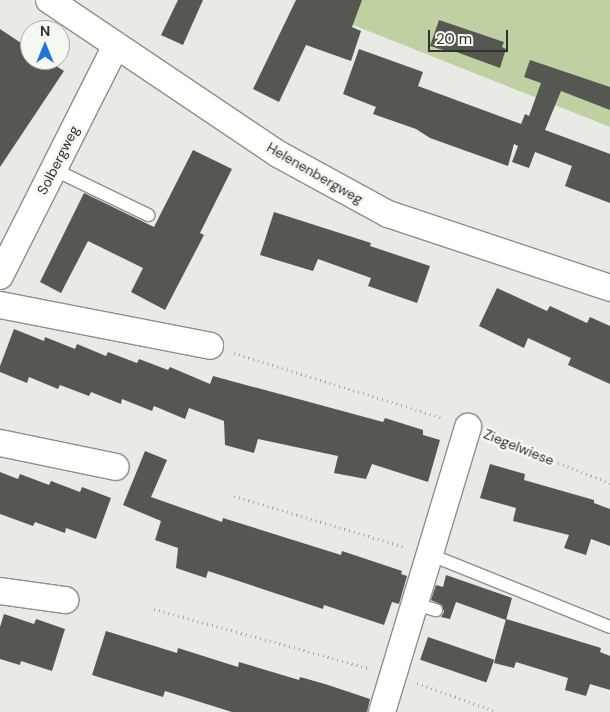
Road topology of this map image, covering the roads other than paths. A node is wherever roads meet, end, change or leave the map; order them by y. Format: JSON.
{"nodes":[{"id":1,"x":49,"y":0,"type":"edge"},
{"id":2,"x":116,"y":45,"type":"junction"},
{"id":3,"x":53,"y":170,"type":"junction"},
{"id":4,"x":148,"y":215,"type":"dead end"},
{"id":5,"x":6,"y":248,"type":"edge"},
{"id":6,"x":0,"y":276,"type":"edge"},
{"id":7,"x":610,"y":288,"type":"edge"},
{"id":8,"x":0,"y":305,"type":"edge"},
{"id":9,"x":210,"y":346,"type":"road end"},
{"id":10,"x":468,"y":427,"type":"road end"},
{"id":11,"x":0,"y":443,"type":"edge"},
{"id":12,"x":116,"y":467,"type":"dead end"},
{"id":13,"x":431,"y":555,"type":"junction"},
{"id":14,"x":0,"y":591,"type":"edge"},
{"id":15,"x":65,"y":600,"type":"dead end"},
{"id":16,"x":610,"y":627,"type":"edge"},
{"id":17,"x":382,"y":712,"type":"edge"}],
"edges":[{"from":1,"to":2,"type":"street","name":"Helenenbergweg"},
{"from":2,"to":3,"type":"street","name":"Solbergweg"},
{"from":2,"to":7,"type":"street","name":"Helenenbergweg"},
{"from":3,"to":4,"type":"lane"},
{"from":3,"to":5,"type":"street","name":"Solbergweg"},
{"from":5,"to":6,"type":"street","name":"Solbergweg"},
{"from":8,"to":9,"type":"street"},
{"from":10,"to":13,"type":"street","name":"Ziegelwiese"},
{"from":11,"to":12,"type":"street"},
{"from":13,"to":16,"type":"lane"},
{"from":13,"to":17,"type":"street","name":"Ziegelwiese"},
{"from":14,"to":15,"type":"street"}]}
